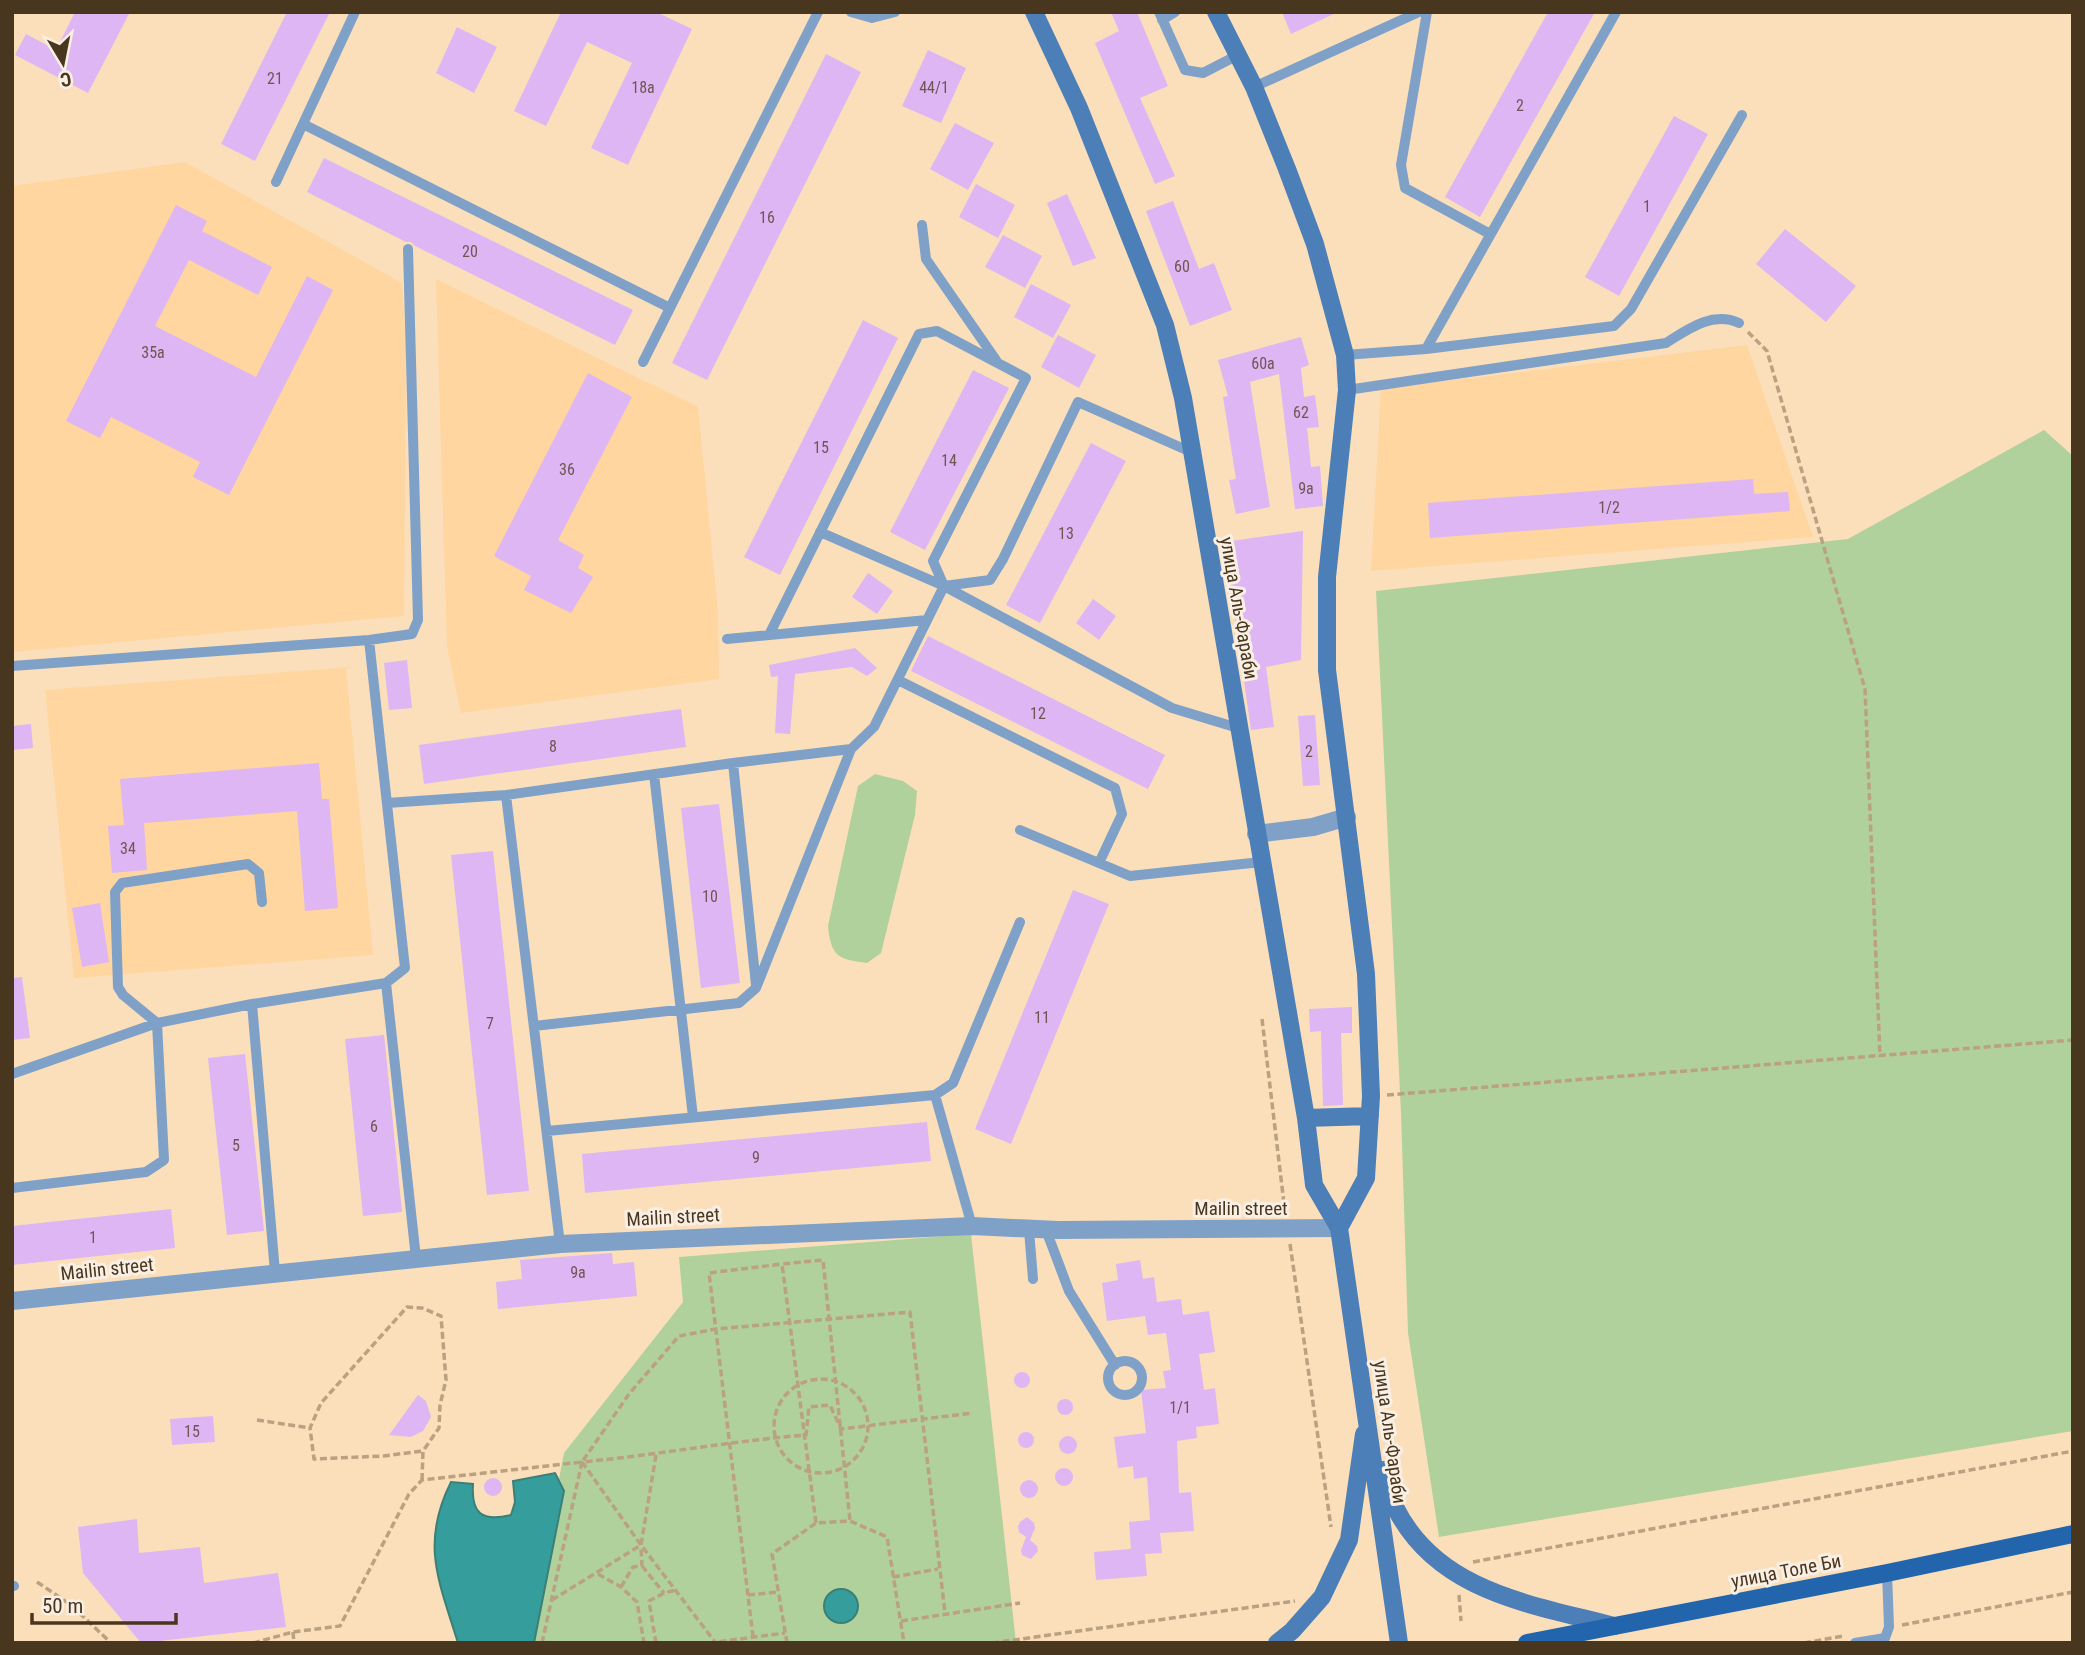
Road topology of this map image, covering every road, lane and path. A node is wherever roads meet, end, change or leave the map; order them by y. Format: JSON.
{"nodes":[{"id":1,"x":355,"y":12,"type":"edge"},
{"id":2,"x":818,"y":12,"type":"edge"},
{"id":3,"x":851,"y":12,"type":"edge"},
{"id":4,"x":895,"y":12,"type":"edge"},
{"id":5,"x":1034,"y":12,"type":"edge"},
{"id":6,"x":1175,"y":12,"type":"edge"},
{"id":7,"x":1216,"y":12,"type":"edge"},
{"id":8,"x":1419,"y":12,"type":"edge"},
{"id":9,"x":1427,"y":12,"type":"edge"},
{"id":10,"x":1616,"y":12,"type":"edge"},
{"id":11,"x":1160,"y":16,"type":"edge"},
{"id":12,"x":1238,"y":55,"type":"junction"},
{"id":13,"x":1254,"y":87,"type":"junction"},
{"id":14,"x":1742,"y":115,"type":"dead end"},
{"id":15,"x":303,"y":124,"type":"junction"},
{"id":16,"x":276,"y":182,"type":"dead end"},
{"id":17,"x":922,"y":225,"type":"dead end"},
{"id":18,"x":1490,"y":234,"type":"junction"},
{"id":19,"x":408,"y":249,"type":"dead end"},
{"id":20,"x":670,"y":308,"type":"junction"},
{"id":21,"x":1739,"y":323,"type":"joint"},
{"id":22,"x":1426,"y":349,"type":"junction"},
{"id":23,"x":1345,"y":355,"type":"junction"},
{"id":24,"x":643,"y":362,"type":"dead end"},
{"id":25,"x":997,"y":363,"type":"junction"},
{"id":26,"x":1347,"y":390,"type":"junction"},
{"id":27,"x":1191,"y":452,"type":"junction"},
{"id":28,"x":820,"y":531,"type":"junction"},
{"id":29,"x":944,"y":586,"type":"junction"},
{"id":30,"x":927,"y":620,"type":"junction"},
{"id":31,"x":769,"y":635,"type":"junction"},
{"id":32,"x":727,"y":639,"type":"dead end"},
{"id":33,"x":369,"y":640,"type":"junction"},
{"id":34,"x":12,"y":666,"type":"edge"},
{"id":35,"x":898,"y":680,"type":"junction"},
{"id":36,"x":1238,"y":728,"type":"junction"},
{"id":37,"x":851,"y":749,"type":"junction"},
{"id":38,"x":733,"y":763,"type":"junction"},
{"id":39,"x":654,"y":774,"type":"junction"},
{"id":40,"x":506,"y":795,"type":"junction"},
{"id":41,"x":387,"y":803,"type":"junction"},
{"id":42,"x":1347,"y":817,"type":"junction"},
{"id":43,"x":1020,"y":830,"type":"dead end"},
{"id":44,"x":1256,"y":834,"type":"junction"},
{"id":45,"x":1261,"y":862,"type":"junction"},
{"id":46,"x":1099,"y":863,"type":"junction"},
{"id":47,"x":262,"y":902,"type":"dead end"},
{"id":48,"x":1020,"y":922,"type":"dead end"},
{"id":49,"x":386,"y":983,"type":"junction"},
{"id":50,"x":756,"y":988,"type":"junction"},
{"id":51,"x":251,"y":1004,"type":"junction"},
{"id":52,"x":679,"y":1009,"type":"junction"},
{"id":53,"x":1262,"y":1019,"type":"dead end"},
{"id":54,"x":158,"y":1023,"type":"junction"},
{"id":55,"x":534,"y":1026,"type":"junction"},
{"id":56,"x":2073,"y":1040,"type":"edge"},
{"id":57,"x":1880,"y":1057,"type":"junction"},
{"id":58,"x":12,"y":1074,"type":"edge"},
{"id":59,"x":935,"y":1095,"type":"junction"},
{"id":60,"x":1371,"y":1096,"type":"junction"},
{"id":61,"x":1370,"y":1116,"type":"junction"},
{"id":62,"x":693,"y":1117,"type":"junction"},
{"id":63,"x":1306,"y":1118,"type":"junction"},
{"id":64,"x":547,"y":1131,"type":"junction"},
{"id":65,"x":12,"y":1188,"type":"edge"},
{"id":66,"x":972,"y":1226,"type":"junction"},
{"id":67,"x":1339,"y":1228,"type":"junction"},
{"id":68,"x":1287,"y":1229,"type":"junction"},
{"id":69,"x":1038,"y":1230,"type":"junction"},
{"id":70,"x":560,"y":1244,"type":"junction"},
{"id":71,"x":416,"y":1258,"type":"junction"},
{"id":72,"x":782,"y":1264,"type":"junction"},
{"id":73,"x":275,"y":1272,"type":"junction"},
{"id":74,"x":1033,"y":1279,"type":"dead end"},
{"id":75,"x":12,"y":1301,"type":"edge"},
{"id":76,"x":829,"y":1319,"type":"junction"},
{"id":77,"x":790,"y":1322,"type":"junction"},
{"id":78,"x":716,"y":1329,"type":"junction"},
{"id":79,"x":1115,"y":1365,"type":"dead end"},
{"id":80,"x":837,"y":1382,"type":"junction"},
{"id":81,"x":798,"y":1385,"type":"junction"},
{"id":82,"x":973,"y":1413,"type":"dead end"},
{"id":83,"x":1367,"y":1413,"type":"junction"},
{"id":84,"x":922,"y":1418,"type":"junction"},
{"id":85,"x":257,"y":1420,"type":"dead end"},
{"id":86,"x":868,"y":1426,"type":"junction"},
{"id":87,"x":310,"y":1428,"type":"junction"},
{"id":88,"x":841,"y":1429,"type":"junction"},
{"id":89,"x":806,"y":1435,"type":"junction"},
{"id":90,"x":775,"y":1437,"type":"junction"},
{"id":91,"x":730,"y":1442,"type":"junction"},
{"id":92,"x":423,"y":1451,"type":"junction"},
{"id":93,"x":2073,"y":1451,"type":"edge"},
{"id":94,"x":656,"y":1455,"type":"junction"},
{"id":95,"x":582,"y":1462,"type":"junction"},
{"id":96,"x":845,"y":1467,"type":"junction"},
{"id":97,"x":810,"y":1472,"type":"junction"},
{"id":98,"x":422,"y":1480,"type":"junction"},
{"id":99,"x":850,"y":1521,"type":"junction"},
{"id":100,"x":816,"y":1523,"type":"junction"},
{"id":101,"x":1332,"y":1527,"type":"dead end"},
{"id":102,"x":2073,"y":1534,"type":"edge"},
{"id":103,"x":641,"y":1545,"type":"junction"},
{"id":104,"x":1470,"y":1563,"type":"dead end"},
{"id":105,"x":642,"y":1566,"type":"junction"},
{"id":106,"x":938,"y":1569,"type":"junction"},
{"id":107,"x":1887,"y":1573,"type":"junction"},
{"id":108,"x":598,"y":1574,"type":"junction"},
{"id":109,"x":893,"y":1577,"type":"junction"},
{"id":110,"x":37,"y":1582,"type":"dead end"},
{"id":111,"x":621,"y":1587,"type":"junction"},
{"id":112,"x":677,"y":1590,"type":"junction"},
{"id":113,"x":779,"y":1592,"type":"junction"},
{"id":114,"x":2073,"y":1592,"type":"edge"},
{"id":115,"x":664,"y":1593,"type":"junction"},
{"id":116,"x":748,"y":1595,"type":"junction"},
{"id":117,"x":1322,"y":1597,"type":"junction"},
{"id":118,"x":552,"y":1600,"type":"junction"},
{"id":119,"x":649,"y":1601,"type":"junction"},
{"id":120,"x":637,"y":1602,"type":"junction"},
{"id":121,"x":1020,"y":1603,"type":"dead end"},
{"id":122,"x":945,"y":1613,"type":"junction"},
{"id":123,"x":901,"y":1621,"type":"junction"},
{"id":124,"x":1614,"y":1626,"type":"junction"},
{"id":125,"x":1889,"y":1627,"type":"junction"},
{"id":126,"x":293,"y":1632,"type":"junction"},
{"id":127,"x":785,"y":1633,"type":"junction"},
{"id":128,"x":752,"y":1637,"type":"junction"},
{"id":129,"x":1853,"y":1638,"type":"edge"},
{"id":130,"x":715,"y":1642,"type":"edge"},
{"id":131,"x":110,"y":1643,"type":"edge"},
{"id":132,"x":253,"y":1643,"type":"edge"},
{"id":133,"x":295,"y":1643,"type":"edge"},
{"id":134,"x":542,"y":1643,"type":"edge"},
{"id":135,"x":644,"y":1643,"type":"edge"},
{"id":136,"x":656,"y":1643,"type":"edge"},
{"id":137,"x":709,"y":1643,"type":"edge"},
{"id":138,"x":787,"y":1643,"type":"edge"},
{"id":139,"x":904,"y":1643,"type":"edge"},
{"id":140,"x":992,"y":1643,"type":"edge"},
{"id":141,"x":1277,"y":1643,"type":"edge"},
{"id":142,"x":1399,"y":1643,"type":"edge"},
{"id":143,"x":1527,"y":1643,"type":"edge"},
{"id":144,"x":1573,"y":1643,"type":"edge"},
{"id":145,"x":1804,"y":1643,"type":"edge"}],
"edges":[{"from":1,"to":15,"type":"lane"},
{"from":2,"to":20,"type":"lane"},
{"from":3,"to":4,"type":"lane"},
{"from":5,"to":27,"type":"main road","name":"улица Аль-Фараби"},
{"from":6,"to":11,"type":"lane"},
{"from":7,"to":12,"type":"main road"},
{"from":8,"to":13,"type":"lane"},
{"from":9,"to":18,"type":"lane"},
{"from":10,"to":18,"type":"lane"},
{"from":11,"to":12,"type":"lane"},
{"from":12,"to":13,"type":"main road"},
{"from":13,"to":23,"type":"main road"},
{"from":14,"to":22,"type":"lane"},
{"from":15,"to":16,"type":"lane"},
{"from":15,"to":20,"type":"lane"},
{"from":17,"to":25,"type":"lane"},
{"from":18,"to":22,"type":"lane"},
{"from":19,"to":33,"type":"lane"},
{"from":20,"to":24,"type":"lane"},
{"from":21,"to":26,"type":"lane"},
{"from":21,"to":57,"type":"path"},
{"from":22,"to":23,"type":"lane"},
{"from":23,"to":26,"type":"main road"},
{"from":25,"to":28,"type":"lane"},
{"from":25,"to":29,"type":"lane"},
{"from":26,"to":42,"type":"main road"},
{"from":27,"to":29,"type":"lane"},
{"from":27,"to":36,"type":"main road","name":"улица Аль-Фараби"},
{"from":28,"to":29,"type":"lane"},
{"from":28,"to":31,"type":"lane"},
{"from":29,"to":30,"type":"lane"},
{"from":29,"to":36,"type":"lane"},
{"from":30,"to":31,"type":"lane"},
{"from":30,"to":35,"type":"lane"},
{"from":31,"to":32,"type":"lane"},
{"from":33,"to":34,"type":"lane"},
{"from":33,"to":41,"type":"lane"},
{"from":35,"to":37,"type":"lane"},
{"from":35,"to":46,"type":"lane"},
{"from":36,"to":44,"type":"main road","name":"улица Аль-Фараби"},
{"from":37,"to":38,"type":"lane"},
{"from":37,"to":50,"type":"lane"},
{"from":38,"to":39,"type":"lane"},
{"from":38,"to":50,"type":"lane"},
{"from":39,"to":40,"type":"lane"},
{"from":39,"to":52,"type":"lane"},
{"from":40,"to":41,"type":"lane"},
{"from":40,"to":55,"type":"lane"},
{"from":41,"to":49,"type":"lane"},
{"from":42,"to":44,"type":"street"},
{"from":42,"to":60,"type":"main road"},
{"from":43,"to":46,"type":"lane"},
{"from":44,"to":45,"type":"main road","name":"улица Аль-Фараби"},
{"from":45,"to":46,"type":"lane"},
{"from":45,"to":63,"type":"main road","name":"улица Аль-Фараби"},
{"from":47,"to":54,"type":"lane"},
{"from":48,"to":59,"type":"lane"},
{"from":49,"to":51,"type":"lane"},
{"from":49,"to":71,"type":"lane"},
{"from":50,"to":52,"type":"lane"},
{"from":51,"to":54,"type":"lane"},
{"from":51,"to":73,"type":"lane"},
{"from":52,"to":55,"type":"lane"},
{"from":52,"to":62,"type":"lane"},
{"from":53,"to":68,"type":"path"},
{"from":54,"to":58,"type":"lane"},
{"from":54,"to":65,"type":"lane"},
{"from":55,"to":64,"type":"lane"},
{"from":56,"to":57,"type":"path"},
{"from":57,"to":60,"type":"path"},
{"from":59,"to":62,"type":"lane"},
{"from":59,"to":66,"type":"lane"},
{"from":60,"to":61,"type":"main road"},
{"from":61,"to":63,"type":"main road"},
{"from":61,"to":67,"type":"main road"},
{"from":62,"to":64,"type":"lane"},
{"from":63,"to":67,"type":"main road","name":"улица Аль-Фараби"},
{"from":64,"to":70,"type":"lane"},
{"from":66,"to":69,"type":"street","name":"Mailin street"},
{"from":66,"to":70,"type":"street","name":"Mailin street"},
{"from":67,"to":68,"type":"street","name":"Mailin street"},
{"from":67,"to":83,"type":"main road","name":"улица Аль-Фараби"},
{"from":68,"to":69,"type":"street","name":"Mailin street"},
{"from":68,"to":101,"type":"path"},
{"from":69,"to":74,"type":"lane"},
{"from":69,"to":79,"type":"lane"},
{"from":70,"to":71,"type":"street","name":"Mailin street"},
{"from":71,"to":73,"type":"street","name":"Mailin street"},
{"from":72,"to":76,"type":"path"},
{"from":72,"to":77,"type":"path"},
{"from":72,"to":78,"type":"path"},
{"from":73,"to":75,"type":"street","name":"Mailin street"},
{"from":76,"to":77,"type":"path"},
{"from":76,"to":80,"type":"path"},
{"from":76,"to":84,"type":"path"},
{"from":77,"to":78,"type":"path"},
{"from":77,"to":81,"type":"path"},
{"from":78,"to":91,"type":"path"},
{"from":78,"to":95,"type":"path"},
{"from":80,"to":81,"type":"path"},
{"from":80,"to":86,"type":"path"},
{"from":80,"to":88,"type":"path"},
{"from":81,"to":89,"type":"path"},
{"from":81,"to":90,"type":"path"},
{"from":82,"to":84,"type":"path"},
{"from":83,"to":117,"type":"main road"},
{"from":83,"to":124,"type":"main road"},
{"from":83,"to":142,"type":"main road","name":"улица Аль-Фараби"},
{"from":84,"to":86,"type":"path"},
{"from":84,"to":106,"type":"path"},
{"from":85,"to":87,"type":"path"},
{"from":86,"to":88,"type":"path"},
{"from":86,"to":96,"type":"path"},
{"from":87,"to":92,"type":"path"},
{"from":87,"to":92,"type":"path"},
{"from":88,"to":89,"type":"path"},
{"from":88,"to":96,"type":"path"},
{"from":89,"to":90,"type":"path"},
{"from":89,"to":97,"type":"path"},
{"from":90,"to":91,"type":"path"},
{"from":90,"to":97,"type":"path"},
{"from":91,"to":94,"type":"path"},
{"from":91,"to":116,"type":"path"},
{"from":92,"to":98,"type":"path"},
{"from":93,"to":104,"type":"path"},
{"from":94,"to":95,"type":"path"},
{"from":94,"to":103,"type":"path"},
{"from":95,"to":98,"type":"path"},
{"from":95,"to":103,"type":"path"},
{"from":95,"to":118,"type":"path"},
{"from":96,"to":97,"type":"path"},
{"from":96,"to":99,"type":"path"},
{"from":97,"to":100,"type":"path"},
{"from":98,"to":126,"type":"path"},
{"from":99,"to":100,"type":"path"},
{"from":99,"to":109,"type":"path"},
{"from":100,"to":113,"type":"path"},
{"from":102,"to":107,"type":"main road","name":"улица Толе Би"},
{"from":103,"to":105,"type":"path"},
{"from":103,"to":108,"type":"path"},
{"from":103,"to":112,"type":"path"},
{"from":105,"to":111,"type":"path"},
{"from":105,"to":115,"type":"path"},
{"from":106,"to":109,"type":"path"},
{"from":106,"to":122,"type":"path"},
{"from":107,"to":124,"type":"main road","name":"улица Толе Би"},
{"from":107,"to":125,"type":"lane"},
{"from":108,"to":111,"type":"path"},
{"from":108,"to":118,"type":"path"},
{"from":109,"to":123,"type":"path"},
{"from":110,"to":131,"type":"path"},
{"from":111,"to":120,"type":"path"},
{"from":112,"to":115,"type":"path"},
{"from":112,"to":130,"type":"path"},
{"from":113,"to":116,"type":"path"},
{"from":113,"to":127,"type":"path"},
{"from":114,"to":125,"type":"path"},
{"from":115,"to":119,"type":"path"},
{"from":116,"to":128,"type":"path"},
{"from":117,"to":140,"type":"path"},
{"from":117,"to":141,"type":"main road"},
{"from":118,"to":134,"type":"path"},
{"from":119,"to":120,"type":"path"},
{"from":119,"to":136,"type":"path"},
{"from":120,"to":135,"type":"path"},
{"from":121,"to":122,"type":"path"},
{"from":122,"to":123,"type":"path"},
{"from":123,"to":139,"type":"path"},
{"from":124,"to":143,"type":"main road","name":"улица Толе Би"},
{"from":124,"to":144,"type":"main road"},
{"from":125,"to":129,"type":"lane"},
{"from":126,"to":132,"type":"path"},
{"from":126,"to":133,"type":"path"},
{"from":127,"to":128,"type":"path"},
{"from":127,"to":138,"type":"path"},
{"from":128,"to":130,"type":"path"},
{"from":129,"to":145,"type":"path"},
{"from":130,"to":137,"type":"path"}]}
